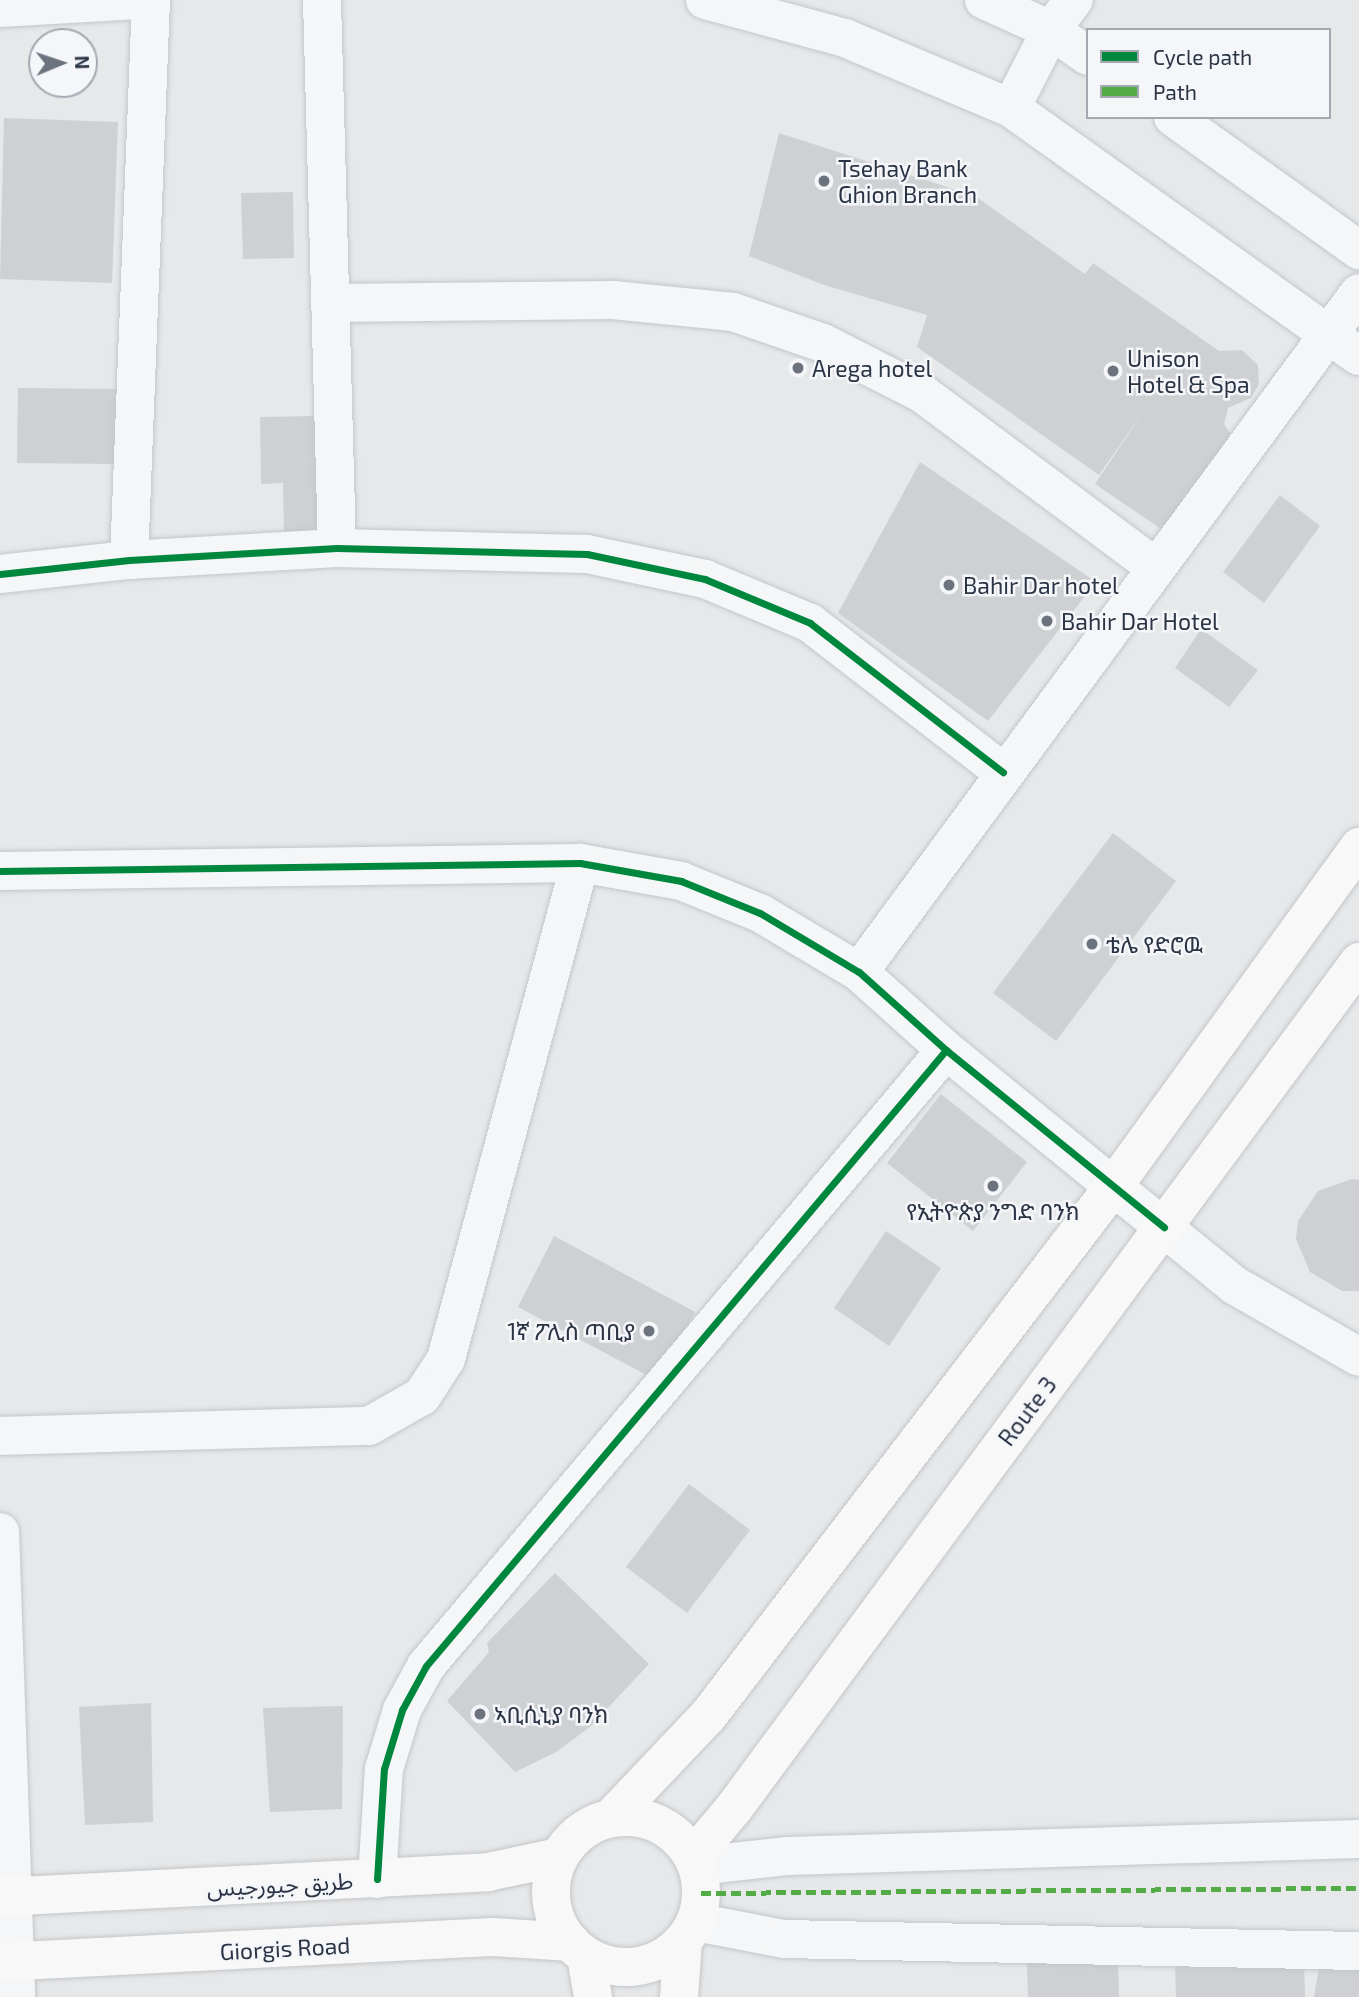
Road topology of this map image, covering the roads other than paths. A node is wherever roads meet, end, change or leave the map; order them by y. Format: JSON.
{"nodes":[{"id":1,"x":137,"y":0,"type":"edge"},
{"id":2,"x":151,"y":0,"type":"edge"},
{"id":3,"x":322,"y":0,"type":"edge"},
{"id":4,"x":705,"y":0,"type":"edge"},
{"id":5,"x":984,"y":0,"type":"edge"},
{"id":6,"x":1074,"y":0,"type":"edge"},
{"id":7,"x":0,"y":8,"type":"edge"},
{"id":8,"x":1051,"y":30,"type":"junction"},
{"id":9,"x":1086,"y":55,"type":"edge"},
{"id":10,"x":1011,"y":108,"type":"junction"},
{"id":11,"x":1176,"y":119,"type":"edge"},
{"id":12,"x":1359,"y":250,"type":"edge"},
{"id":13,"x":1359,"y":293,"type":"edge"},
{"id":14,"x":331,"y":303,"type":"junction"},
{"id":15,"x":1327,"y":334,"type":"junction"},
{"id":16,"x":1359,"y":356,"type":"edge"},
{"id":17,"x":337,"y":548,"type":"junction"},
{"id":18,"x":129,"y":560,"type":"junction"},
{"id":19,"x":1154,"y":566,"type":"junction"},
{"id":20,"x":0,"y":574,"type":"edge"},
{"id":21,"x":1003,"y":772,"type":"junction"},
{"id":22,"x":1359,"y":847,"type":"edge"},
{"id":23,"x":580,"y":863,"type":"junction"},
{"id":24,"x":0,"y":871,"type":"edge"},
{"id":25,"x":1359,"y":962,"type":"edge"},
{"id":26,"x":859,"y":972,"type":"junction"},
{"id":27,"x":946,"y":1050,"type":"junction"},
{"id":28,"x":1113,"y":1187,"type":"junction"},
{"id":29,"x":1164,"y":1227,"type":"junction"},
{"id":30,"x":1359,"y":1357,"type":"edge"},
{"id":31,"x":0,"y":1436,"type":"edge"},
{"id":32,"x":0,"y":1532,"type":"edge"},
{"id":33,"x":612,"y":1817,"type":"junction"},
{"id":34,"x":1359,"y":1839,"type":"edge"},
{"id":35,"x":559,"y":1857,"type":"junction"},
{"id":36,"x":695,"y":1861,"type":"junction"},
{"id":37,"x":377,"y":1880,"type":"junction"},
{"id":38,"x":5,"y":1896,"type":"edge"},
{"id":39,"x":689,"y":1932,"type":"junction"},
{"id":40,"x":578,"y":1949,"type":"junction"},
{"id":41,"x":1359,"y":1951,"type":"edge"},
{"id":42,"x":10,"y":1974,"type":"edge"},
{"id":43,"x":593,"y":1997,"type":"edge"},
{"id":44,"x":679,"y":1997,"type":"edge"}],
"edges":[{"from":1,"to":7,"type":"street"},
{"from":2,"to":18,"type":"street"},
{"from":3,"to":14,"type":"street"},
{"from":4,"to":10,"type":"street"},
{"from":5,"to":8,"type":"street"},
{"from":6,"to":8,"type":"street"},
{"from":8,"to":9,"type":"street"},
{"from":8,"to":10,"type":"street"},
{"from":10,"to":15,"type":"street"},
{"from":11,"to":12,"type":"street"},
{"from":13,"to":15,"type":"street"},
{"from":14,"to":17,"type":"street"},
{"from":14,"to":19,"type":"street"},
{"from":15,"to":16,"type":"street"},
{"from":15,"to":19,"type":"street"},
{"from":17,"to":18,"type":"street"},
{"from":17,"to":21,"type":"street"},
{"from":18,"to":20,"type":"street"},
{"from":19,"to":21,"type":"street"},
{"from":21,"to":26,"type":"street"},
{"from":22,"to":28,"type":"main road"},
{"from":23,"to":24,"type":"street"},
{"from":23,"to":26,"type":"street"},
{"from":23,"to":31,"type":"street"},
{"from":25,"to":29,"type":"main road","name":"Route 3"},
{"from":26,"to":27,"type":"street"},
{"from":27,"to":28,"type":"street"},
{"from":27,"to":37,"type":"street"},
{"from":28,"to":29,"type":"street"},
{"from":28,"to":33,"type":"main road"},
{"from":29,"to":30,"type":"street"},
{"from":29,"to":36,"type":"main road","name":"Route 3"},
{"from":32,"to":38,"type":"street"},
{"from":33,"to":35,"type":"main road"},
{"from":33,"to":36,"type":"main road"},
{"from":34,"to":36,"type":"street"},
{"from":35,"to":37,"type":"main road","name":"طريق جيورجيس"},
{"from":35,"to":40,"type":"main road"},
{"from":36,"to":39,"type":"main road"},
{"from":37,"to":38,"type":"main road","name":"طريق جيورجيس"},
{"from":38,"to":42,"type":"street"},
{"from":39,"to":40,"type":"main road"},
{"from":39,"to":41,"type":"street"},
{"from":39,"to":44,"type":"main road"},
{"from":40,"to":42,"type":"main road","name":"Giorgis Road"},
{"from":40,"to":43,"type":"main road"}]}
